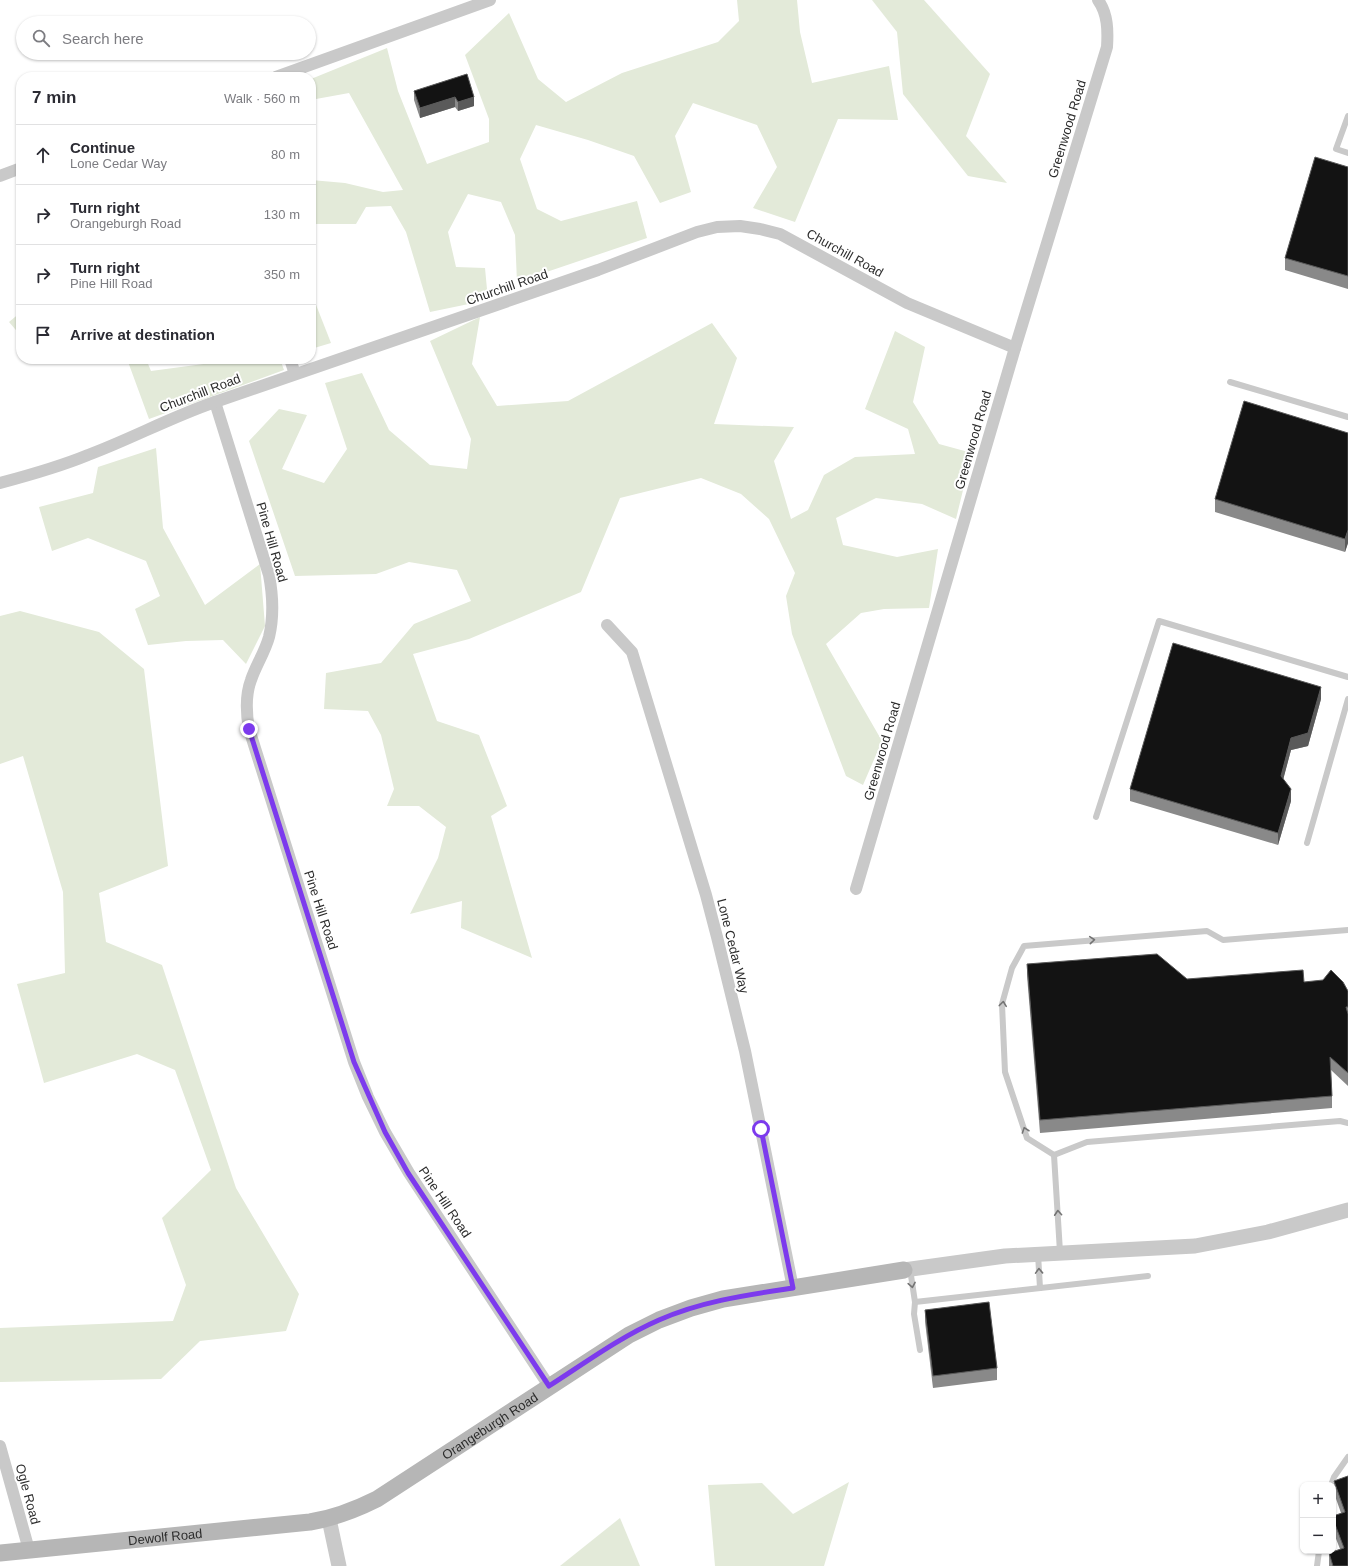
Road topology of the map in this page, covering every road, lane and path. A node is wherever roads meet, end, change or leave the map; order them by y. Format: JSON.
{"nodes":[{"id":1,"x":490,"y":0,"type":"edge"},
{"id":2,"x":1098,"y":0,"type":"edge"},
{"id":3,"x":290,"y":72,"type":"edge"},
{"id":4,"x":1348,"y":116,"type":"edge"},
{"id":5,"x":1348,"y":153,"type":"edge"},
{"id":6,"x":16,"y":170,"type":"edge"},
{"id":7,"x":0,"y":176,"type":"edge"},
{"id":8,"x":1015,"y":348,"type":"junction"},
{"id":9,"x":292,"y":364,"type":"edge"},
{"id":10,"x":295,"y":374,"type":"junction"},
{"id":11,"x":1230,"y":382,"type":"dead end"},
{"id":12,"x":215,"y":402,"type":"junction"},
{"id":13,"x":1348,"y":417,"type":"edge"},
{"id":14,"x":0,"y":484,"type":"edge"},
{"id":15,"x":608,"y":626,"type":"dead end"},
{"id":16,"x":1348,"y":678,"type":"edge"},
{"id":17,"x":1348,"y":699,"type":"edge"},
{"id":18,"x":1096,"y":817,"type":"dead end"},
{"id":19,"x":1307,"y":843,"type":"dead end"},
{"id":20,"x":856,"y":889,"type":"dead end"},
{"id":21,"x":1348,"y":930,"type":"edge"},
{"id":22,"x":1348,"y":1123,"type":"edge"},
{"id":23,"x":1054,"y":1155,"type":"junction"},
{"id":24,"x":1348,"y":1210,"type":"edge"},
{"id":25,"x":1060,"y":1252,"type":"junction"},
{"id":26,"x":1038,"y":1253,"type":"junction"},
{"id":27,"x":907,"y":1270,"type":"junction"},
{"id":28,"x":1148,"y":1276,"type":"dead end"},
{"id":29,"x":793,"y":1288,"type":"junction"},
{"id":30,"x":1040,"y":1288,"type":"junction"},
{"id":31,"x":915,"y":1302,"type":"junction"},
{"id":32,"x":920,"y":1350,"type":"dead end"},
{"id":33,"x":549,"y":1386,"type":"junction"},
{"id":34,"x":0,"y":1446,"type":"edge"},
{"id":35,"x":1348,"y":1456,"type":"edge"},
{"id":36,"x":1332,"y":1482,"type":"edge"},
{"id":37,"x":329,"y":1519,"type":"junction"},
{"id":38,"x":29,"y":1550,"type":"junction"},
{"id":39,"x":0,"y":1553,"type":"edge"},
{"id":40,"x":1319,"y":1554,"type":"edge"},
{"id":41,"x":339,"y":1566,"type":"edge"},
{"id":42,"x":1317,"y":1566,"type":"edge"}],
"edges":[{"from":1,"to":3,"type":"street"},
{"from":2,"to":8,"type":"street","name":"Greenwood Road"},
{"from":4,"to":5,"type":"lane"},
{"from":6,"to":7,"type":"street"},
{"from":8,"to":10,"type":"street","name":"Churchill Road"},
{"from":8,"to":20,"type":"street","name":"Greenwood Road"},
{"from":9,"to":10,"type":"street"},
{"from":10,"to":12,"type":"street","name":"Churchill Road"},
{"from":11,"to":13,"type":"lane"},
{"from":12,"to":14,"type":"street","name":"Churchill Road"},
{"from":12,"to":33,"type":"street","name":"Pine Hill Road"},
{"from":15,"to":29,"type":"street","name":"Lone Cedar Way"},
{"from":16,"to":18,"type":"lane"},
{"from":17,"to":19,"type":"lane"},
{"from":23,"to":21,"type":"lane","one_way":true},
{"from":22,"to":23,"type":"lane"},
{"from":25,"to":23,"type":"lane","one_way":true},
{"from":24,"to":25,"type":"street"},
{"from":25,"to":26,"type":"street"},
{"from":26,"to":27,"type":"street"},
{"from":30,"to":26,"type":"lane","one_way":true},
{"from":27,"to":29,"type":"main road","name":"Orangeburgh Road"},
{"from":27,"to":31,"type":"lane","one_way":true},
{"from":28,"to":30,"type":"lane"},
{"from":29,"to":33,"type":"main road","name":"Orangeburgh Road"},
{"from":30,"to":31,"type":"lane"},
{"from":31,"to":32,"type":"lane"},
{"from":33,"to":37,"type":"main road","name":"Orangeburgh Road"},
{"from":34,"to":38,"type":"street","name":"Ogle Road"},
{"from":35,"to":36,"type":"lane"},
{"from":37,"to":38,"type":"main road","name":"Dewolf Road"},
{"from":37,"to":41,"type":"street"},
{"from":38,"to":39,"type":"main road","name":"Dewolf Road"},
{"from":40,"to":42,"type":"lane"}]}
